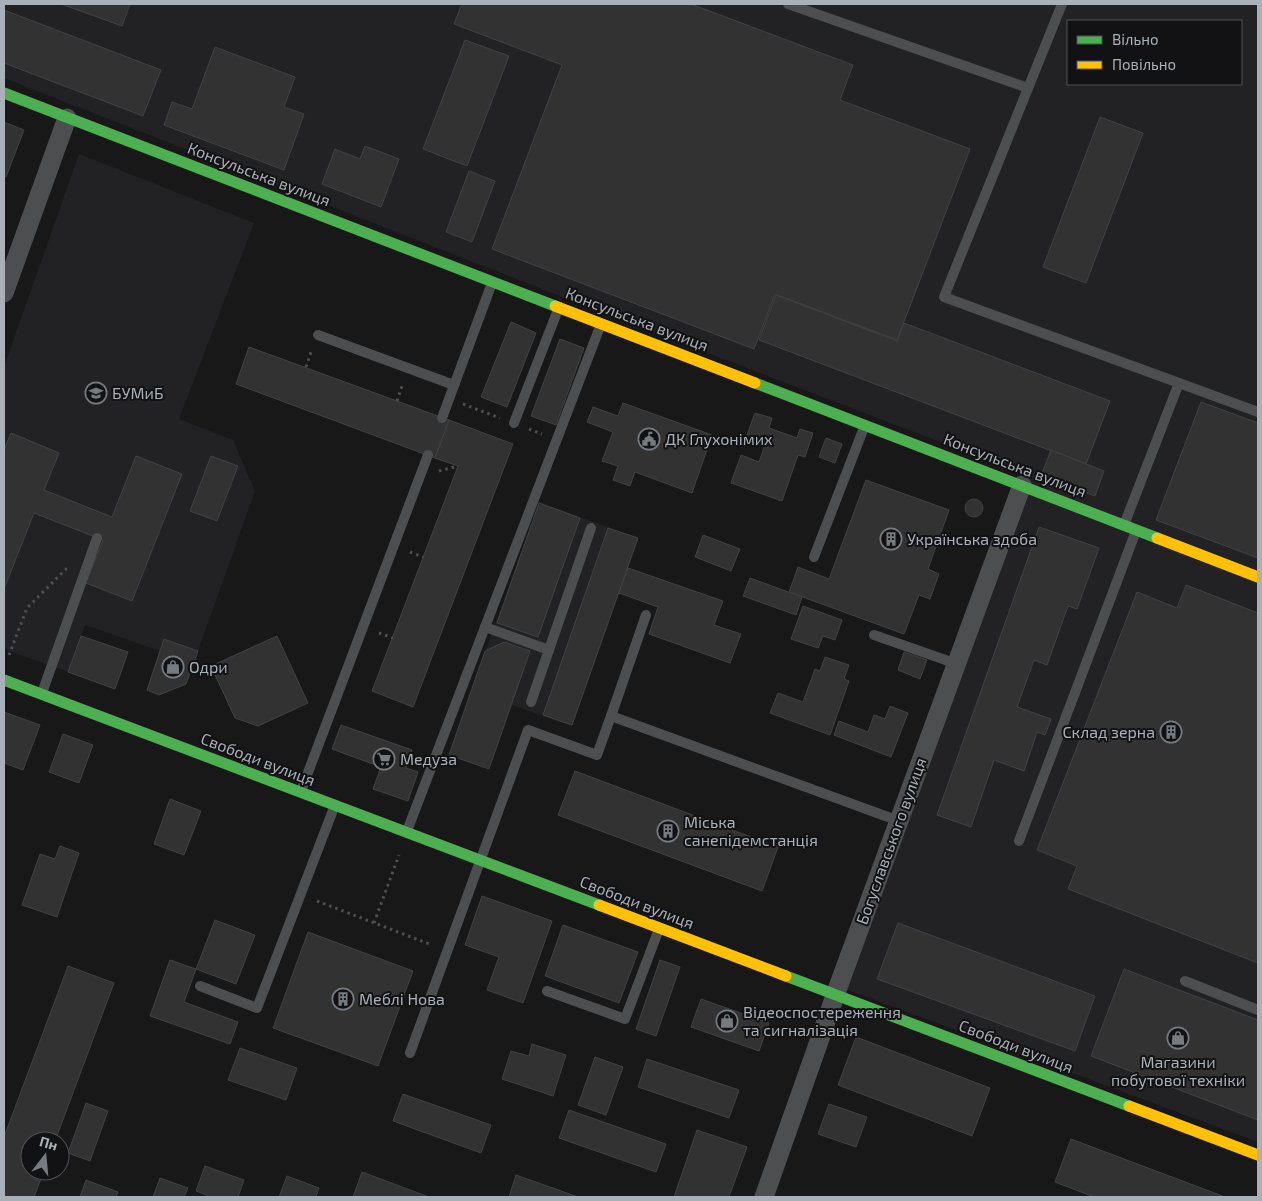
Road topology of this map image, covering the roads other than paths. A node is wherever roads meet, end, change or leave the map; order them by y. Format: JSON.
{"nodes":[{"id":1,"x":788,"y":4,"type":"edge"},
{"id":2,"x":1062,"y":4,"type":"edge"},
{"id":3,"x":1028,"y":88,"type":"junction"},
{"id":4,"x":4,"y":93,"type":"edge"},
{"id":5,"x":67,"y":118,"type":"junction"},
{"id":6,"x":493,"y":281,"type":"junction"},
{"id":7,"x":4,"y":293,"type":"edge"},
{"id":8,"x":559,"y":306,"type":"junction"},
{"id":9,"x":602,"y":323,"type":"junction"},
{"id":10,"x":318,"y":335,"type":"dead end"},
{"id":11,"x":1179,"y":383,"type":"junction"},
{"id":12,"x":454,"y":385,"type":"junction"},
{"id":13,"x":1258,"y":412,"type":"edge"},
{"id":14,"x":442,"y":418,"type":"dead end"},
{"id":15,"x":514,"y":423,"type":"dead end"},
{"id":16,"x":865,"y":425,"type":"junction"},
{"id":17,"x":428,"y":455,"type":"dead end"},
{"id":18,"x":1022,"y":486,"type":"junction"},
{"id":19,"x":1124,"y":525,"type":"junction"},
{"id":20,"x":592,"y":528,"type":"dead end"},
{"id":21,"x":1136,"y":530,"type":"junction"},
{"id":22,"x":97,"y":538,"type":"dead end"},
{"id":23,"x":814,"y":557,"type":"dead end"},
{"id":24,"x":1258,"y":577,"type":"edge"},
{"id":25,"x":646,"y":615,"type":"dead end"},
{"id":26,"x":485,"y":627,"type":"junction"},
{"id":27,"x":874,"y":635,"type":"dead end"},
{"id":28,"x":549,"y":650,"type":"junction"},
{"id":29,"x":956,"y":664,"type":"junction"},
{"id":30,"x":4,"y":680,"type":"edge"},
{"id":31,"x":42,"y":694,"type":"junction"},
{"id":32,"x":531,"y":702,"type":"dead end"},
{"id":33,"x":611,"y":716,"type":"junction"},
{"id":34,"x":301,"y":792,"type":"junction"},
{"id":35,"x":335,"y":805,"type":"junction"},
{"id":36,"x":899,"y":821,"type":"junction"},
{"id":37,"x":407,"y":832,"type":"junction"},
{"id":38,"x":1019,"y":841,"type":"dead end"},
{"id":39,"x":480,"y":860,"type":"junction"},
{"id":40,"x":659,"y":928,"type":"junction"},
{"id":41,"x":1184,"y":981,"type":"dead end"},
{"id":42,"x":200,"y":986,"type":"dead end"},
{"id":43,"x":547,"y":991,"type":"dead end"},
{"id":44,"x":835,"y":994,"type":"junction"},
{"id":45,"x":1258,"y":1010,"type":"edge"},
{"id":46,"x":410,"y":1053,"type":"dead end"},
{"id":47,"x":1258,"y":1155,"type":"edge"},
{"id":48,"x":764,"y":1197,"type":"edge"}],
"edges":[{"from":1,"to":3,"type":"lane"},
{"from":2,"to":3,"type":"lane"},
{"from":3,"to":11,"type":"lane"},
{"from":4,"to":5,"type":"street","name":"Консульська вулиця"},
{"from":5,"to":6,"type":"street","name":"Консульська вулиця"},
{"from":5,"to":7,"type":"street"},
{"from":6,"to":8,"type":"street","name":"Консульська вулиця"},
{"from":6,"to":12,"type":"lane"},
{"from":8,"to":9,"type":"street","name":"Консульська вулиця"},
{"from":8,"to":15,"type":"lane"},
{"from":9,"to":16,"type":"street","name":"Консульська вулиця"},
{"from":9,"to":26,"type":"lane"},
{"from":10,"to":12,"type":"lane"},
{"from":11,"to":13,"type":"lane"},
{"from":11,"to":19,"type":"lane"},
{"from":12,"to":14,"type":"lane"},
{"from":16,"to":18,"type":"street","name":"Консульська вулиця"},
{"from":16,"to":23,"type":"lane"},
{"from":17,"to":34,"type":"lane"},
{"from":18,"to":19,"type":"street","name":"Консульська вулиця"},
{"from":18,"to":29,"type":"street","name":"Богуславського вулиця"},
{"from":19,"to":21,"type":"street","name":"Консульська вулиця"},
{"from":20,"to":28,"type":"lane"},
{"from":21,"to":24,"type":"street","name":"Консульська вулиця"},
{"from":21,"to":38,"type":"lane"},
{"from":22,"to":31,"type":"lane"},
{"from":25,"to":33,"type":"lane"},
{"from":26,"to":28,"type":"lane"},
{"from":26,"to":37,"type":"lane"},
{"from":27,"to":29,"type":"lane"},
{"from":28,"to":32,"type":"lane"},
{"from":29,"to":36,"type":"street","name":"Богуславського вулиця"},
{"from":30,"to":31,"type":"street","name":"Свободи вулиця"},
{"from":31,"to":34,"type":"street","name":"Свободи вулиця"},
{"from":33,"to":36,"type":"lane"},
{"from":33,"to":39,"type":"lane"},
{"from":34,"to":35,"type":"street","name":"Свободи вулиця"},
{"from":35,"to":37,"type":"street","name":"Свободи вулиця"},
{"from":35,"to":42,"type":"lane"},
{"from":36,"to":44,"type":"street","name":"Богуславського вулиця"},
{"from":37,"to":39,"type":"street","name":"Свободи вулиця"},
{"from":39,"to":40,"type":"street","name":"Свободи вулиця"},
{"from":39,"to":46,"type":"lane"},
{"from":40,"to":43,"type":"lane"},
{"from":40,"to":44,"type":"street","name":"Свободи вулиця"},
{"from":41,"to":45,"type":"lane"},
{"from":44,"to":47,"type":"street","name":"Свободи вулиця"},
{"from":44,"to":48,"type":"street","name":"Богуславського вулиця"}]}
